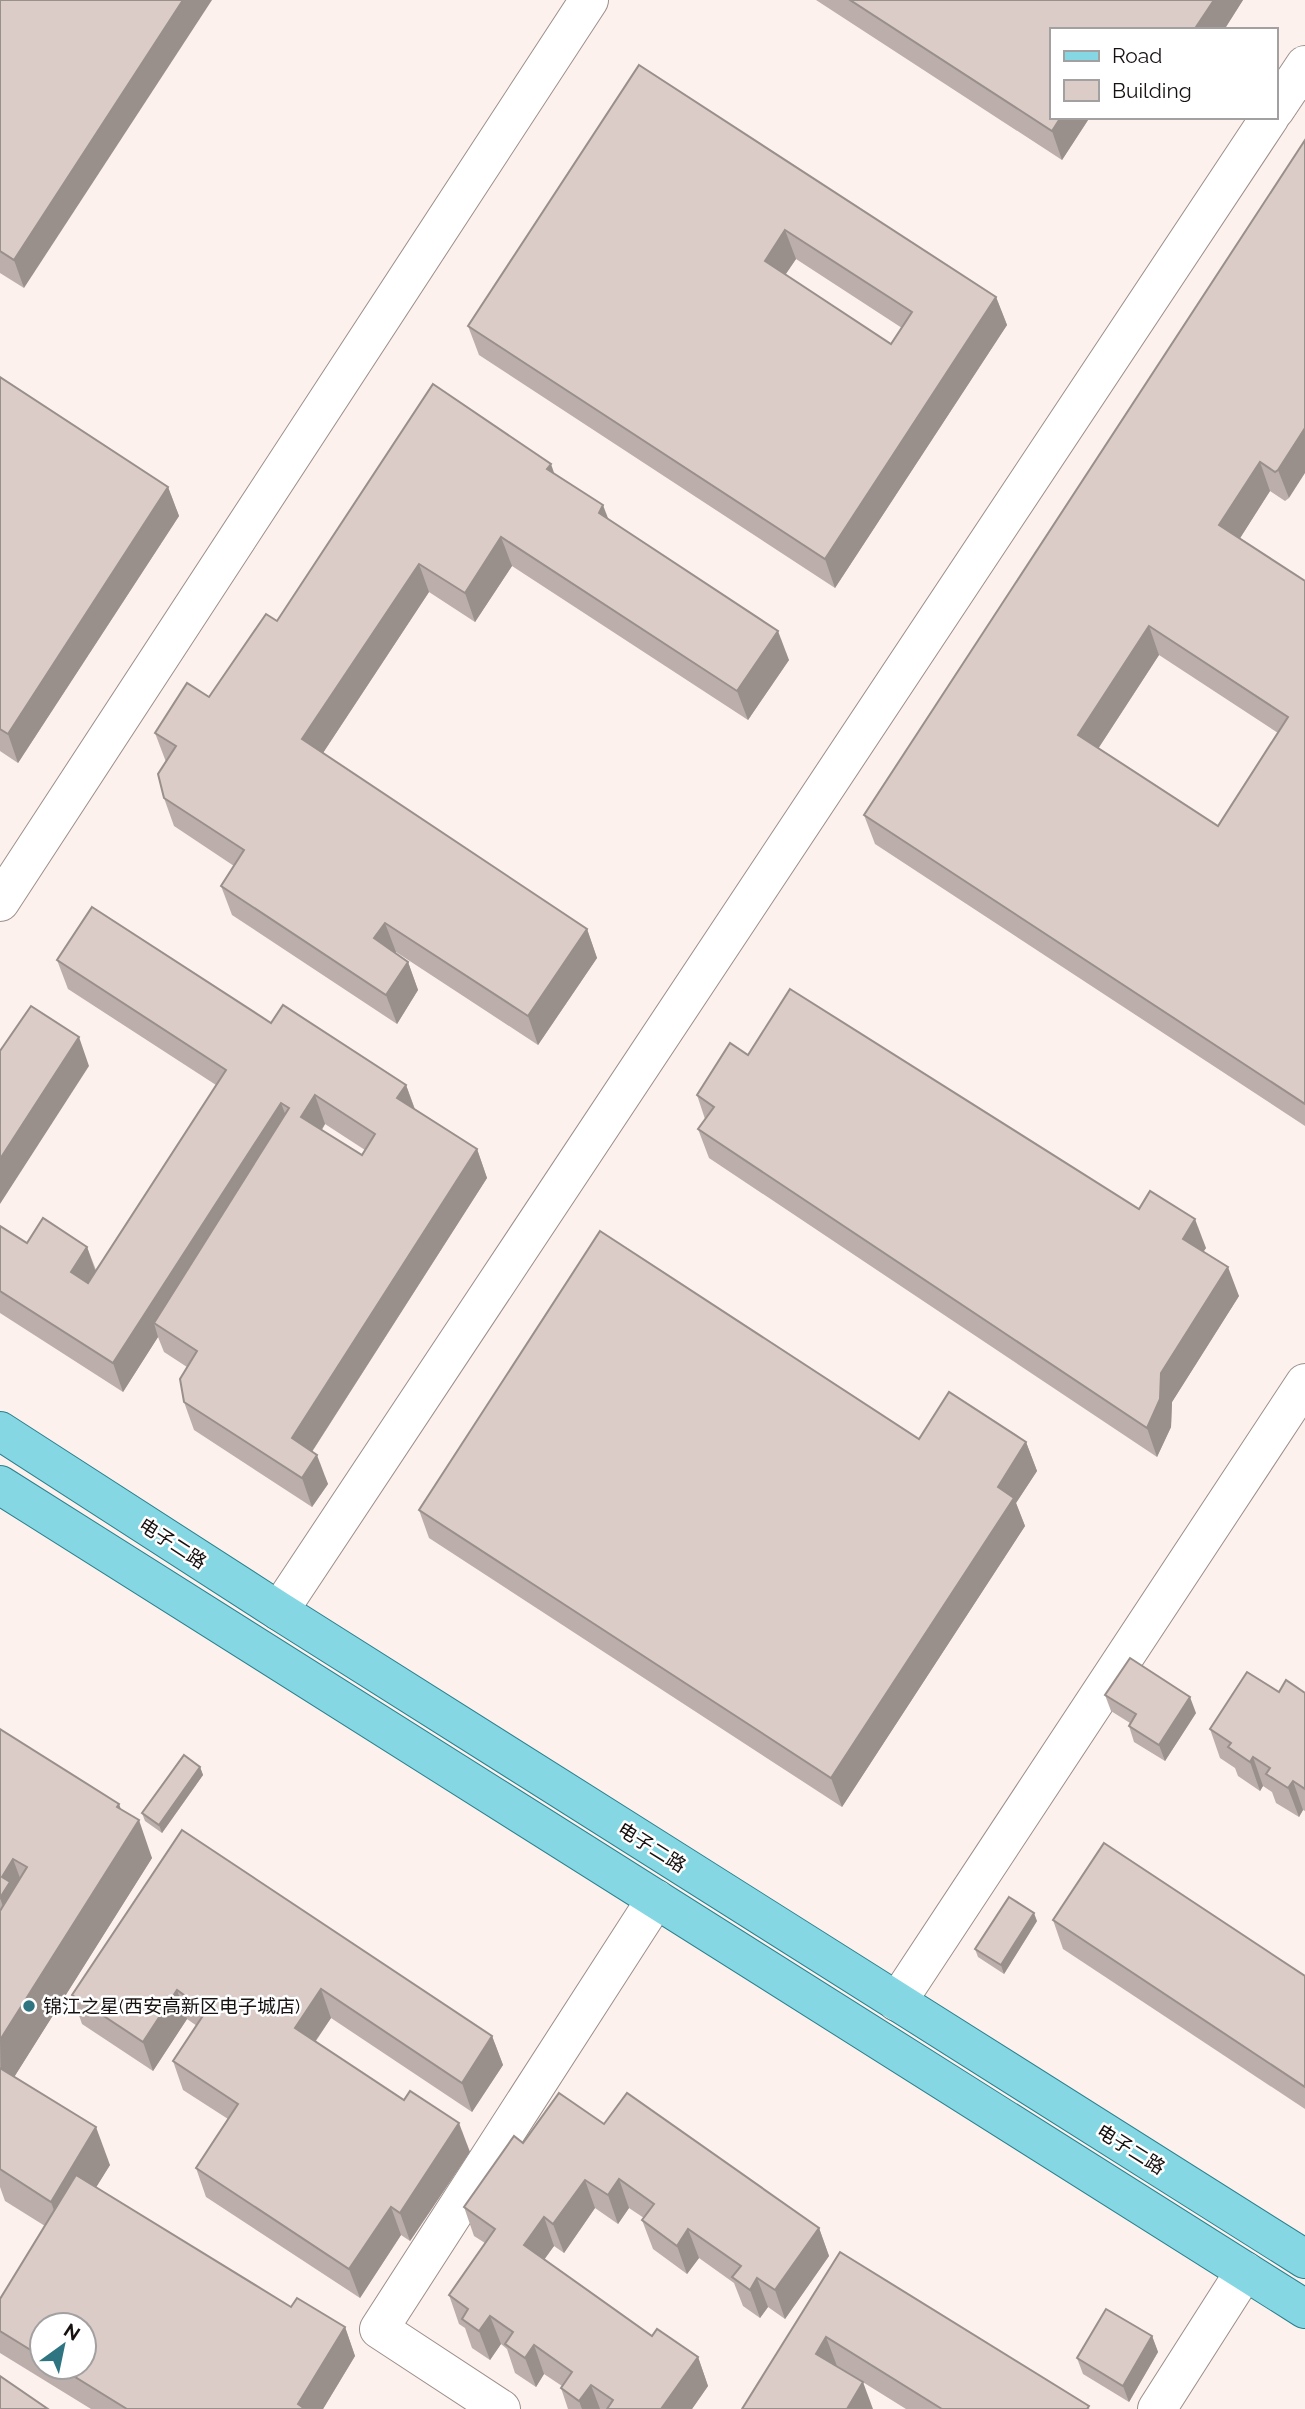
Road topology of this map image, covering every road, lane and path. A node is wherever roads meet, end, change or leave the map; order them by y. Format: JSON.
{"nodes":[{"id":1,"x":589,"y":0,"type":"edge"},
{"id":2,"x":1305,"y":65,"type":"edge"},
{"id":3,"x":1277,"y":107,"type":"edge"},
{"id":4,"x":1269,"y":119,"type":"edge"},
{"id":5,"x":0,"y":902,"type":"edge"},
{"id":6,"x":1305,"y":1383,"type":"edge"},
{"id":7,"x":0,"y":1432,"type":"edge"},
{"id":8,"x":0,"y":1485,"type":"edge"},
{"id":9,"x":279,"y":1611,"type":"junction"},
{"id":10,"x":656,"y":1899,"type":"junction"},
{"id":11,"x":897,"y":2002,"type":"junction"},
{"id":12,"x":1305,"y":2259,"type":"edge"},
{"id":13,"x":1245,"y":2271,"type":"junction"},
{"id":14,"x":1305,"y":2309,"type":"edge"},
{"id":15,"x":477,"y":2402,"type":"edge"},
{"id":16,"x":1157,"y":2409,"type":"edge"}],
"edges":[{"from":1,"to":5,"type":"street"},
{"from":2,"to":3,"type":"street"},
{"from":4,"to":9,"type":"street"},
{"from":6,"to":11,"type":"street"},
{"from":7,"to":9,"type":"main road","name":"电子二路"},
{"from":8,"to":10,"type":"main road"},
{"from":9,"to":11,"type":"main road","name":"电子二路"},
{"from":10,"to":13,"type":"main road"},
{"from":10,"to":15,"type":"street"},
{"from":11,"to":12,"type":"main road","name":"电子二路"},
{"from":13,"to":14,"type":"main road"},
{"from":13,"to":16,"type":"street"}]}
